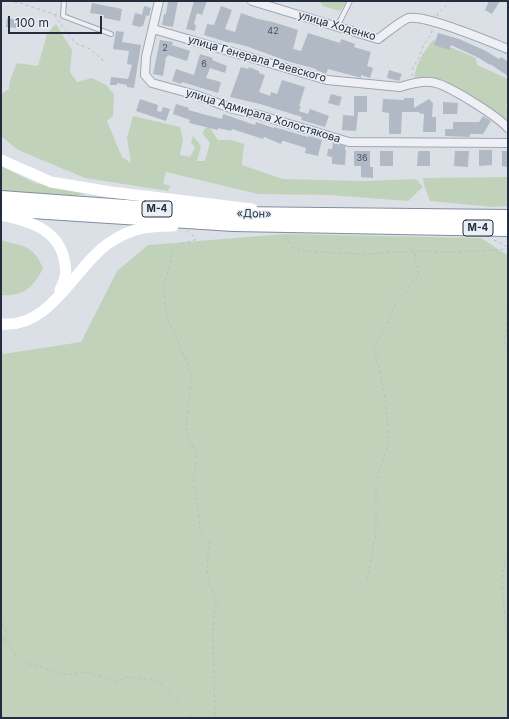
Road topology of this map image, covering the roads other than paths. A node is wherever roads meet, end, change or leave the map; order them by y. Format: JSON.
{"nodes":[{"id":1,"x":64,"y":1,"type":"edge"},
{"id":2,"x":159,"y":1,"type":"edge"},
{"id":3,"x":252,"y":1,"type":"edge"},
{"id":4,"x":350,"y":1,"type":"edge"},
{"id":5,"x":337,"y":27,"type":"junction"},
{"id":6,"x":153,"y":29,"type":"junction"},
{"id":7,"x":110,"y":34,"type":"dead end"},
{"id":8,"x":508,"y":49,"type":"edge"},
{"id":9,"x":508,"y":128,"type":"edge"},
{"id":10,"x":508,"y":143,"type":"edge"},
{"id":11,"x":1,"y":160,"type":"edge"},
{"id":12,"x":1,"y":198,"type":"edge"},
{"id":13,"x":1,"y":209,"type":"edge"},
{"id":14,"x":312,"y":214,"type":"junction"},
{"id":15,"x":1,"y":215,"type":"edge"},
{"id":16,"x":508,"y":217,"type":"edge"},
{"id":17,"x":233,"y":224,"type":"junction"},
{"id":18,"x":508,"y":229,"type":"edge"},
{"id":19,"x":32,"y":317,"type":"junction"},
{"id":20,"x":1,"y":324,"type":"edge"}],
"edges":[{"from":1,"to":7,"type":"lane"},
{"from":2,"to":6,"type":"street","name":"улица Адмирала Холостякова"},
{"from":3,"to":5,"type":"street","name":"улица Ходенко"},
{"from":4,"to":5,"type":"lane"},
{"from":5,"to":8,"type":"street","name":"улица Ходенко"},
{"from":6,"to":9,"type":"street","name":"улица Генерала Раевского"},
{"from":6,"to":10,"type":"street","name":"улица Адмирала Холостякова"},
{"from":11,"to":14,"type":"main road"},
{"from":12,"to":14,"type":"highway","name":"«Дон»","number":"М-4"},
{"from":13,"to":17,"type":"highway","name":"«Дон»","number":"М-4"},
{"from":14,"to":16,"type":"highway","name":"«Дон»","number":"М-4"},
{"from":15,"to":19,"type":"main road"},
{"from":17,"to":18,"type":"highway","name":"«Дон»","number":"М-4"},
{"from":17,"to":19,"type":"main road"},
{"from":19,"to":20,"type":"main road"}]}
